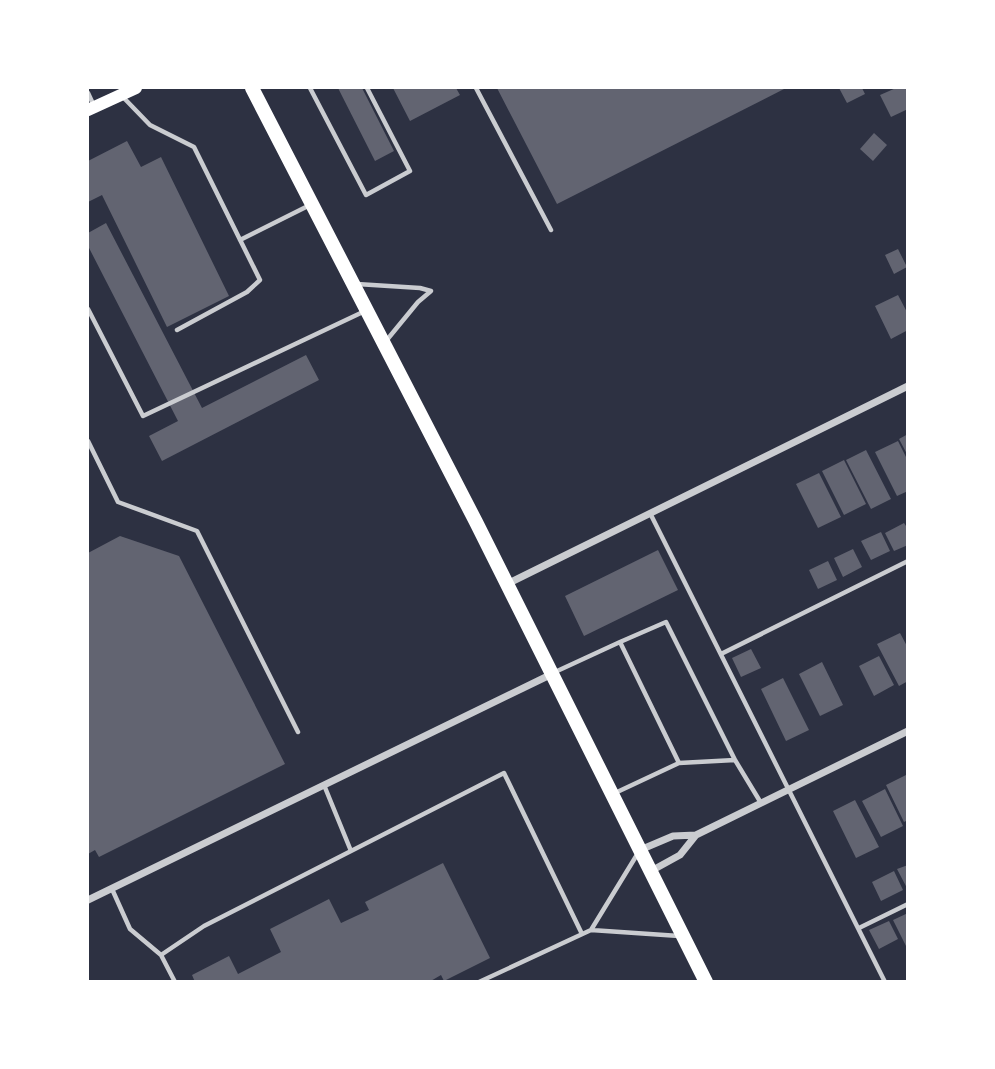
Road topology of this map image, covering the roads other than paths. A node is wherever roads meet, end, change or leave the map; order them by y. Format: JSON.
{"nodes":[{"id":1,"x":136,"y":88,"type":"edge"},
{"id":2,"x":252,"y":88,"type":"edge"},
{"id":3,"x":310,"y":88,"type":"edge"},
{"id":4,"x":367,"y":88,"type":"edge"},
{"id":5,"x":476,"y":88,"type":"edge"},
{"id":6,"x":88,"y":93,"type":"edge"},
{"id":7,"x":121,"y":95,"type":"junction"},
{"id":8,"x":91,"y":109,"type":"edge"},
{"id":9,"x":311,"y":205,"type":"junction"},
{"id":10,"x":551,"y":230,"type":"dead end"},
{"id":11,"x":240,"y":240,"type":"junction"},
{"id":12,"x":352,"y":283,"type":"junction"},
{"id":13,"x":88,"y":309,"type":"edge"},
{"id":14,"x":366,"y":310,"type":"junction"},
{"id":15,"x":177,"y":330,"type":"dead end"},
{"id":16,"x":384,"y":345,"type":"junction"},
{"id":17,"x":908,"y":386,"type":"edge"},
{"id":18,"x":88,"y":441,"type":"edge"},
{"id":19,"x":650,"y":513,"type":"junction"},
{"id":20,"x":908,"y":561,"type":"edge"},
{"id":21,"x":507,"y":584,"type":"junction"},
{"id":22,"x":620,"y":642,"type":"junction"},
{"id":23,"x":721,"y":654,"type":"junction"},
{"id":24,"x":552,"y":674,"type":"junction"},
{"id":25,"x":908,"y":731,"type":"edge"},
{"id":26,"x":298,"y":732,"type":"dead end"},
{"id":27,"x":735,"y":760,"type":"junction"},
{"id":28,"x":679,"y":763,"type":"junction"},
{"id":29,"x":324,"y":785,"type":"junction"},
{"id":30,"x":789,"y":789,"type":"junction"},
{"id":31,"x":612,"y":794,"type":"junction"},
{"id":32,"x":761,"y":803,"type":"junction"},
{"id":33,"x":696,"y":835,"type":"junction"},
{"id":34,"x":640,"y":850,"type":"junction"},
{"id":35,"x":351,"y":851,"type":"junction"},
{"id":36,"x":651,"y":871,"type":"junction"},
{"id":37,"x":111,"y":888,"type":"junction"},
{"id":38,"x":88,"y":900,"type":"edge"},
{"id":39,"x":908,"y":904,"type":"edge"},
{"id":40,"x":859,"y":928,"type":"junction"},
{"id":41,"x":591,"y":930,"type":"junction"},
{"id":42,"x":582,"y":934,"type":"junction"},
{"id":43,"x":683,"y":937,"type":"junction"},
{"id":44,"x":161,"y":955,"type":"junction"},
{"id":45,"x":175,"y":982,"type":"edge"},
{"id":46,"x":479,"y":982,"type":"edge"},
{"id":47,"x":706,"y":982,"type":"edge"},
{"id":48,"x":885,"y":982,"type":"edge"}],
"edges":[{"from":1,"to":7,"type":"main road"},
{"from":2,"to":9,"type":"main road"},
{"from":3,"to":4,"type":"lane"},
{"from":5,"to":10,"type":"lane"},
{"from":6,"to":8,"type":"lane"},
{"from":7,"to":8,"type":"main road"},
{"from":7,"to":11,"type":"lane"},
{"from":9,"to":11,"type":"lane"},
{"from":9,"to":12,"type":"main road"},
{"from":11,"to":15,"type":"lane"},
{"from":12,"to":14,"type":"main road"},
{"from":12,"to":16,"type":"lane"},
{"from":13,"to":14,"type":"lane"},
{"from":14,"to":16,"type":"main road"},
{"from":16,"to":21,"type":"main road"},
{"from":17,"to":19,"type":"street"},
{"from":18,"to":26,"type":"lane"},
{"from":19,"to":21,"type":"street"},
{"from":19,"to":23,"type":"lane"},
{"from":20,"to":23,"type":"lane"},
{"from":21,"to":24,"type":"main road"},
{"from":22,"to":24,"type":"lane"},
{"from":22,"to":27,"type":"lane"},
{"from":22,"to":28,"type":"lane"},
{"from":23,"to":30,"type":"lane"},
{"from":24,"to":29,"type":"street"},
{"from":24,"to":31,"type":"main road"},
{"from":25,"to":30,"type":"street"},
{"from":27,"to":28,"type":"lane"},
{"from":27,"to":32,"type":"lane"},
{"from":28,"to":31,"type":"lane"},
{"from":29,"to":35,"type":"lane"},
{"from":29,"to":37,"type":"street"},
{"from":30,"to":32,"type":"street"},
{"from":30,"to":40,"type":"lane"},
{"from":31,"to":34,"type":"main road"},
{"from":32,"to":33,"type":"street"},
{"from":33,"to":34,"type":"street"},
{"from":33,"to":36,"type":"street"},
{"from":34,"to":36,"type":"main road"},
{"from":34,"to":41,"type":"lane"},
{"from":35,"to":42,"type":"lane"},
{"from":35,"to":44,"type":"lane"},
{"from":36,"to":43,"type":"main road"},
{"from":37,"to":38,"type":"street"},
{"from":37,"to":44,"type":"lane"},
{"from":39,"to":40,"type":"lane"},
{"from":40,"to":48,"type":"lane"},
{"from":41,"to":42,"type":"lane"},
{"from":41,"to":43,"type":"lane"},
{"from":42,"to":46,"type":"lane"},
{"from":43,"to":47,"type":"main road"},
{"from":44,"to":45,"type":"lane"}]}
